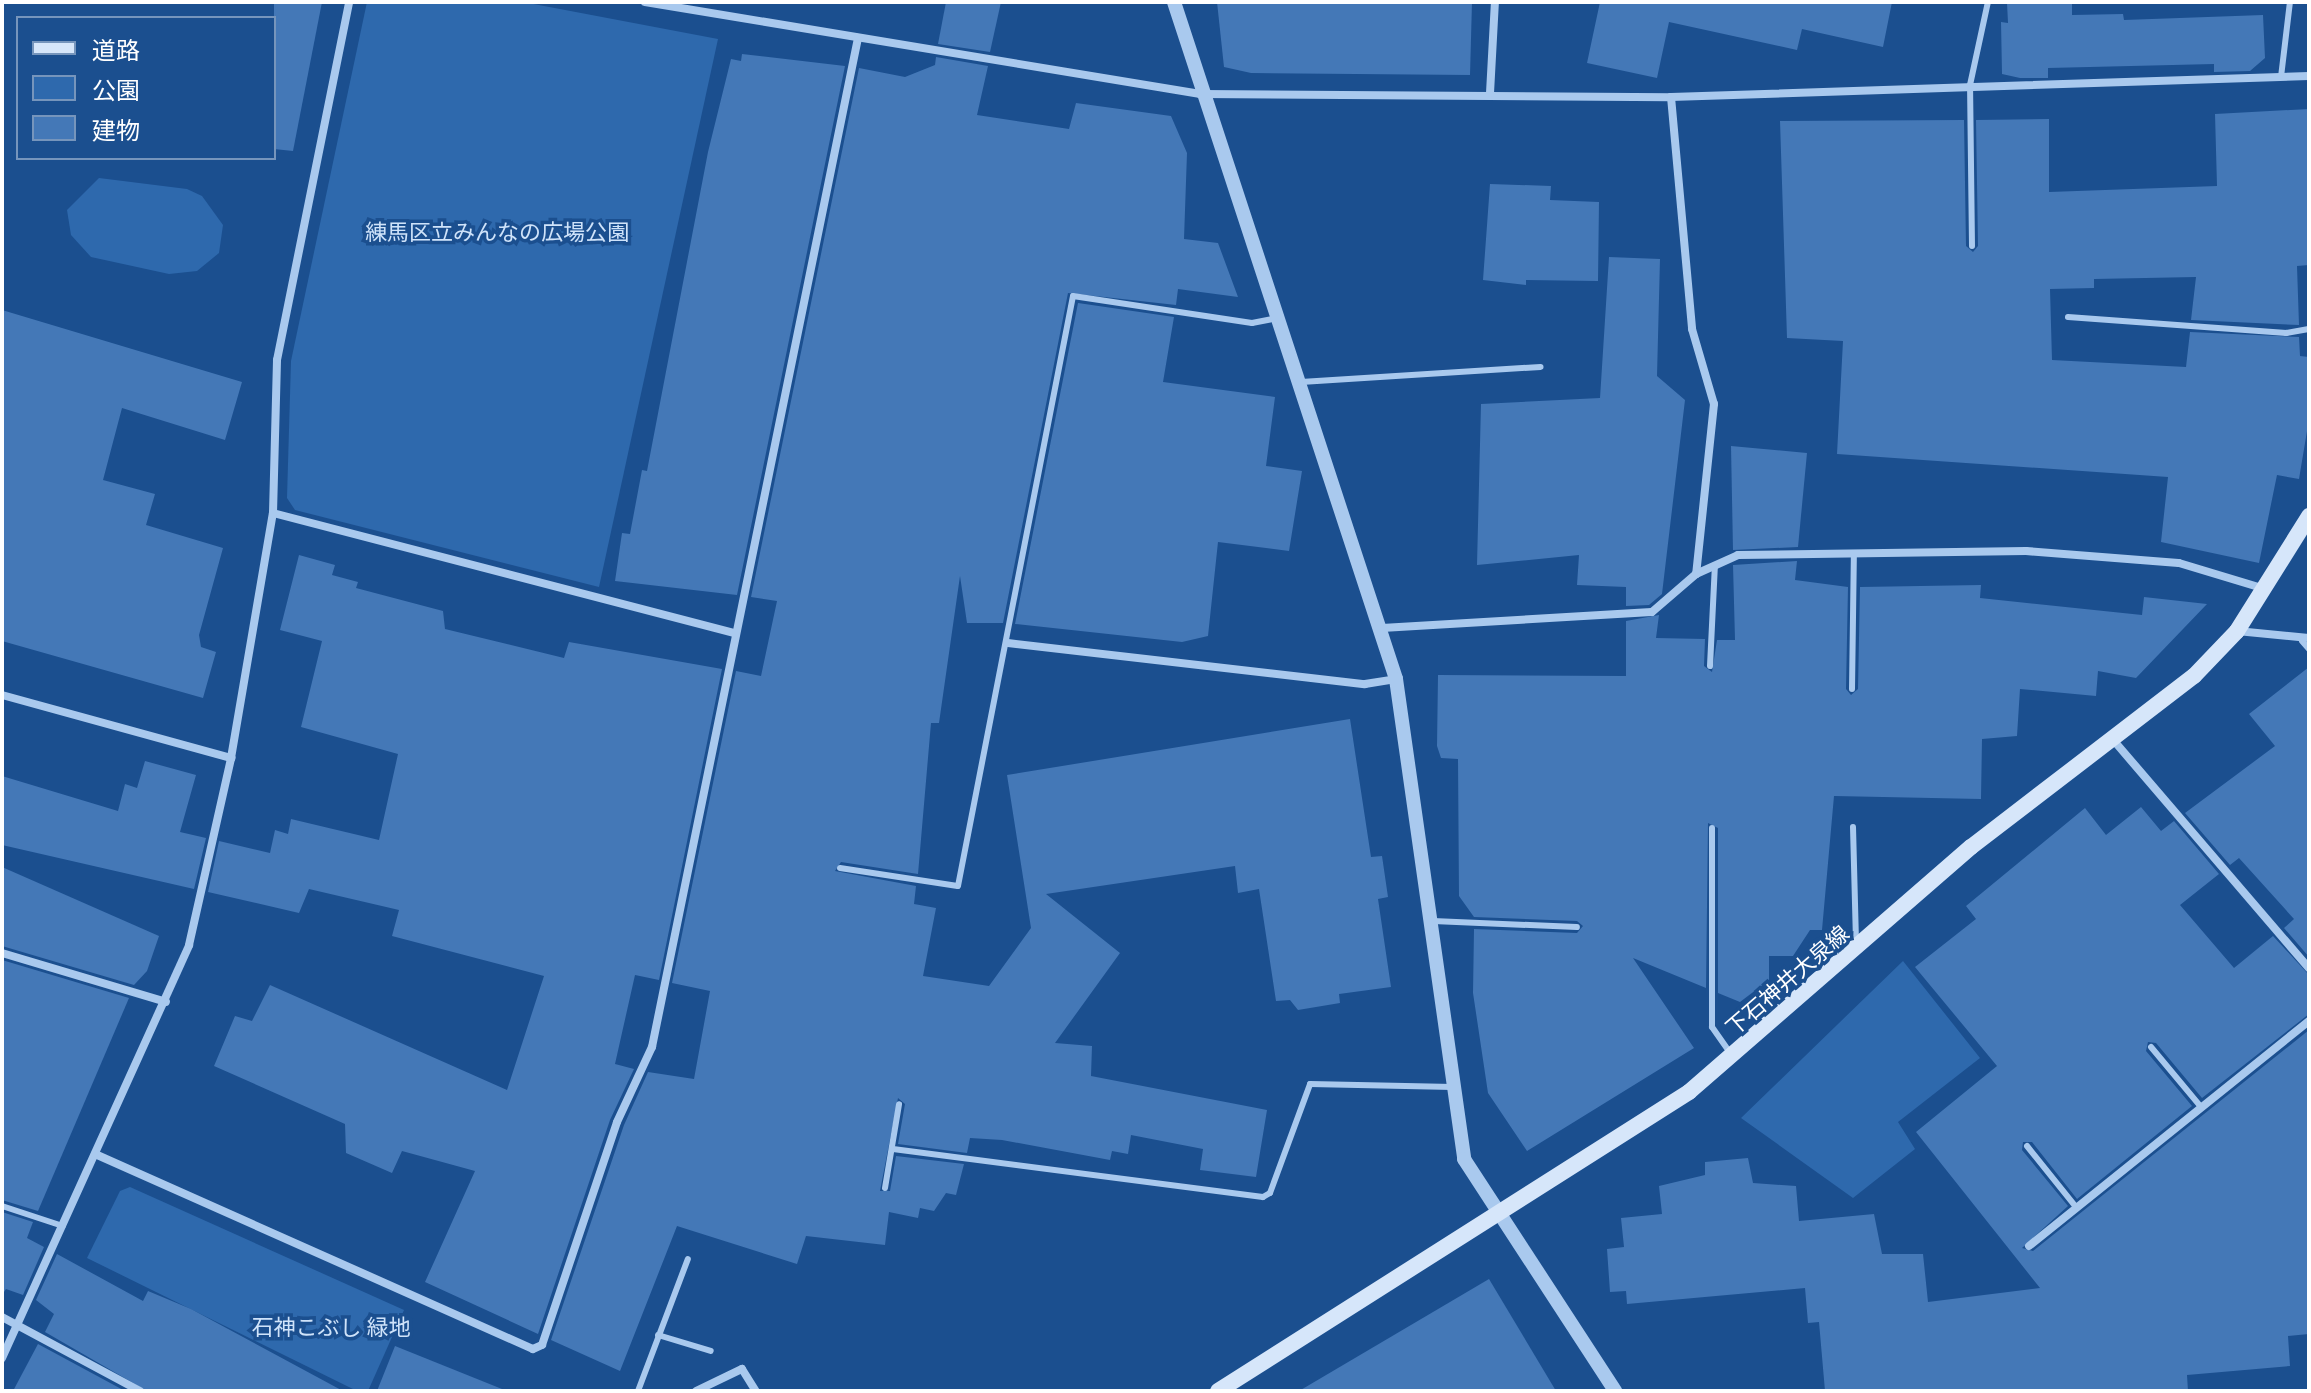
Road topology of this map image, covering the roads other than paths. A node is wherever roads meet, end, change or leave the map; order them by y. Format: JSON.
{"nodes":[{"id":1,"x":349,"y":2,"type":"edge"},
{"id":2,"x":645,"y":2,"type":"edge"},
{"id":3,"x":1174,"y":2,"type":"edge"},
{"id":4,"x":1495,"y":2,"type":"edge"},
{"id":5,"x":1988,"y":2,"type":"edge"},
{"id":6,"x":2290,"y":2,"type":"edge"},
{"id":7,"x":858,"y":38,"type":"junction"},
{"id":8,"x":2309,"y":76,"type":"edge"},
{"id":9,"x":2281,"y":77,"type":"junction"},
{"id":10,"x":1970,"y":85,"type":"junction"},
{"id":11,"x":1490,"y":93,"type":"junction"},
{"id":12,"x":1200,"y":94,"type":"junction"},
{"id":13,"x":1671,"y":97,"type":"junction"},
{"id":14,"x":1972,"y":246,"type":"dead end"},
{"id":15,"x":2068,"y":317,"type":"dead end"},
{"id":16,"x":1278,"y":318,"type":"junction"},
{"id":17,"x":2309,"y":329,"type":"edge"},
{"id":18,"x":1541,"y":367,"type":"dead end"},
{"id":19,"x":1300,"y":382,"type":"junction"},
{"id":20,"x":273,"y":513,"type":"junction"},
{"id":21,"x":2309,"y":516,"type":"edge"},
{"id":22,"x":1854,"y":554,"type":"junction"},
{"id":23,"x":1715,"y":565,"type":"junction"},
{"id":24,"x":1696,"y":574,"type":"junction"},
{"id":25,"x":2266,"y":590,"type":"junction"},
{"id":26,"x":1382,"y":628,"type":"junction"},
{"id":27,"x":2237,"y":631,"type":"junction"},
{"id":28,"x":734,"y":633,"type":"junction"},
{"id":29,"x":2306,"y":640,"type":"edge"},
{"id":30,"x":1008,"y":643,"type":"junction"},
{"id":31,"x":2309,"y":649,"type":"edge"},
{"id":32,"x":1710,"y":666,"type":"dead end"},
{"id":33,"x":1396,"y":679,"type":"junction"},
{"id":34,"x":1852,"y":689,"type":"dead end"},
{"id":35,"x":2,"y":695,"type":"edge"},
{"id":36,"x":2115,"y":742,"type":"junction"},
{"id":37,"x":231,"y":758,"type":"junction"},
{"id":38,"x":1853,"y":827,"type":"dead end"},
{"id":39,"x":1712,"y":828,"type":"dead end"},
{"id":40,"x":840,"y":868,"type":"dead end"},
{"id":41,"x":1433,"y":921,"type":"junction"},
{"id":42,"x":1577,"y":927,"type":"dead end"},
{"id":43,"x":1856,"y":950,"type":"junction"},
{"id":44,"x":2,"y":953,"type":"edge"},
{"id":45,"x":2309,"y":968,"type":"edge"},
{"id":46,"x":166,"y":1002,"type":"junction"},
{"id":47,"x":2309,"y":1021,"type":"edge"},
{"id":48,"x":2151,"y":1047,"type":"dead end"},
{"id":49,"x":1733,"y":1057,"type":"junction"},
{"id":50,"x":1453,"y":1087,"type":"junction"},
{"id":51,"x":899,"y":1104,"type":"dead end"},
{"id":52,"x":2201,"y":1107,"type":"junction"},
{"id":53,"x":2027,"y":1146,"type":"dead end"},
{"id":54,"x":893,"y":1149,"type":"junction"},
{"id":55,"x":95,"y":1154,"type":"junction"},
{"id":56,"x":885,"y":1188,"type":"dead end"},
{"id":57,"x":2,"y":1206,"type":"edge"},
{"id":58,"x":2076,"y":1207,"type":"junction"},
{"id":59,"x":1500,"y":1209,"type":"junction"},
{"id":60,"x":63,"y":1226,"type":"junction"},
{"id":61,"x":2029,"y":1246,"type":"dead end"},
{"id":62,"x":688,"y":1259,"type":"dead end"},
{"id":63,"x":2,"y":1317,"type":"edge"},
{"id":64,"x":17,"y":1324,"type":"junction"},
{"id":65,"x":658,"y":1335,"type":"junction"},
{"id":66,"x":711,"y":1351,"type":"dead end"},
{"id":67,"x":2,"y":1358,"type":"edge"},
{"id":68,"x":140,"y":1391,"type":"edge"},
{"id":69,"x":638,"y":1391,"type":"edge"},
{"id":70,"x":696,"y":1391,"type":"edge"},
{"id":71,"x":756,"y":1391,"type":"edge"},
{"id":72,"x":1218,"y":1391,"type":"edge"},
{"id":73,"x":1615,"y":1391,"type":"edge"}],
"edges":[{"from":1,"to":20,"type":"street"},
{"from":2,"to":7,"type":"street"},
{"from":3,"to":12,"type":"street"},
{"from":4,"to":11,"type":"street"},
{"from":5,"to":10,"type":"lane"},
{"from":6,"to":9,"type":"lane"},
{"from":7,"to":12,"type":"street"},
{"from":7,"to":28,"type":"street"},
{"from":8,"to":9,"type":"street"},
{"from":9,"to":10,"type":"street"},
{"from":10,"to":13,"type":"street"},
{"from":10,"to":14,"type":"lane"},
{"from":11,"to":12,"type":"street"},
{"from":11,"to":13,"type":"street"},
{"from":12,"to":16,"type":"street"},
{"from":13,"to":24,"type":"street"},
{"from":15,"to":17,"type":"lane"},
{"from":16,"to":19,"type":"street"},
{"from":16,"to":30,"type":"lane"},
{"from":18,"to":19,"type":"lane"},
{"from":19,"to":26,"type":"street"},
{"from":20,"to":28,"type":"street"},
{"from":20,"to":37,"type":"street"},
{"from":21,"to":25,"type":"main road","name":"下石神井大泉線"},
{"from":22,"to":23,"type":"street"},
{"from":22,"to":25,"type":"street"},
{"from":22,"to":34,"type":"lane"},
{"from":23,"to":24,"type":"street"},
{"from":23,"to":32,"type":"lane"},
{"from":24,"to":26,"type":"street"},
{"from":25,"to":27,"type":"main road","name":"下石神井大泉線"},
{"from":26,"to":33,"type":"street"},
{"from":27,"to":29,"type":"street"},
{"from":27,"to":36,"type":"main road","name":"下石神井大泉線"},
{"from":28,"to":55,"type":"street"},
{"from":29,"to":31,"type":"lane"},
{"from":30,"to":33,"type":"street"},
{"from":30,"to":40,"type":"lane"},
{"from":33,"to":41,"type":"street"},
{"from":35,"to":37,"type":"street"},
{"from":36,"to":43,"type":"main road","name":"下石神井大泉線"},
{"from":36,"to":45,"type":"street"},
{"from":37,"to":46,"type":"street"},
{"from":38,"to":43,"type":"lane"},
{"from":39,"to":49,"type":"lane"},
{"from":41,"to":42,"type":"lane"},
{"from":41,"to":50,"type":"street"},
{"from":43,"to":49,"type":"main road","name":"下石神井大泉線"},
{"from":44,"to":46,"type":"street"},
{"from":46,"to":55,"type":"street"},
{"from":47,"to":52,"type":"street"},
{"from":48,"to":52,"type":"lane"},
{"from":49,"to":59,"type":"main road","name":"下石神井大泉線"},
{"from":50,"to":54,"type":"lane"},
{"from":50,"to":59,"type":"street"},
{"from":51,"to":54,"type":"lane"},
{"from":52,"to":58,"type":"street"},
{"from":53,"to":58,"type":"lane"},
{"from":54,"to":56,"type":"lane"},
{"from":55,"to":60,"type":"street"},
{"from":57,"to":60,"type":"lane"},
{"from":58,"to":61,"type":"street"},
{"from":59,"to":72,"type":"main road","name":"下石神井大泉線"},
{"from":59,"to":73,"type":"street"},
{"from":60,"to":64,"type":"street"},
{"from":62,"to":65,"type":"lane"},
{"from":63,"to":64,"type":"street"},
{"from":64,"to":67,"type":"street"},
{"from":64,"to":68,"type":"street"},
{"from":65,"to":66,"type":"lane"},
{"from":65,"to":69,"type":"lane"},
{"from":70,"to":71,"type":"street"}]}
